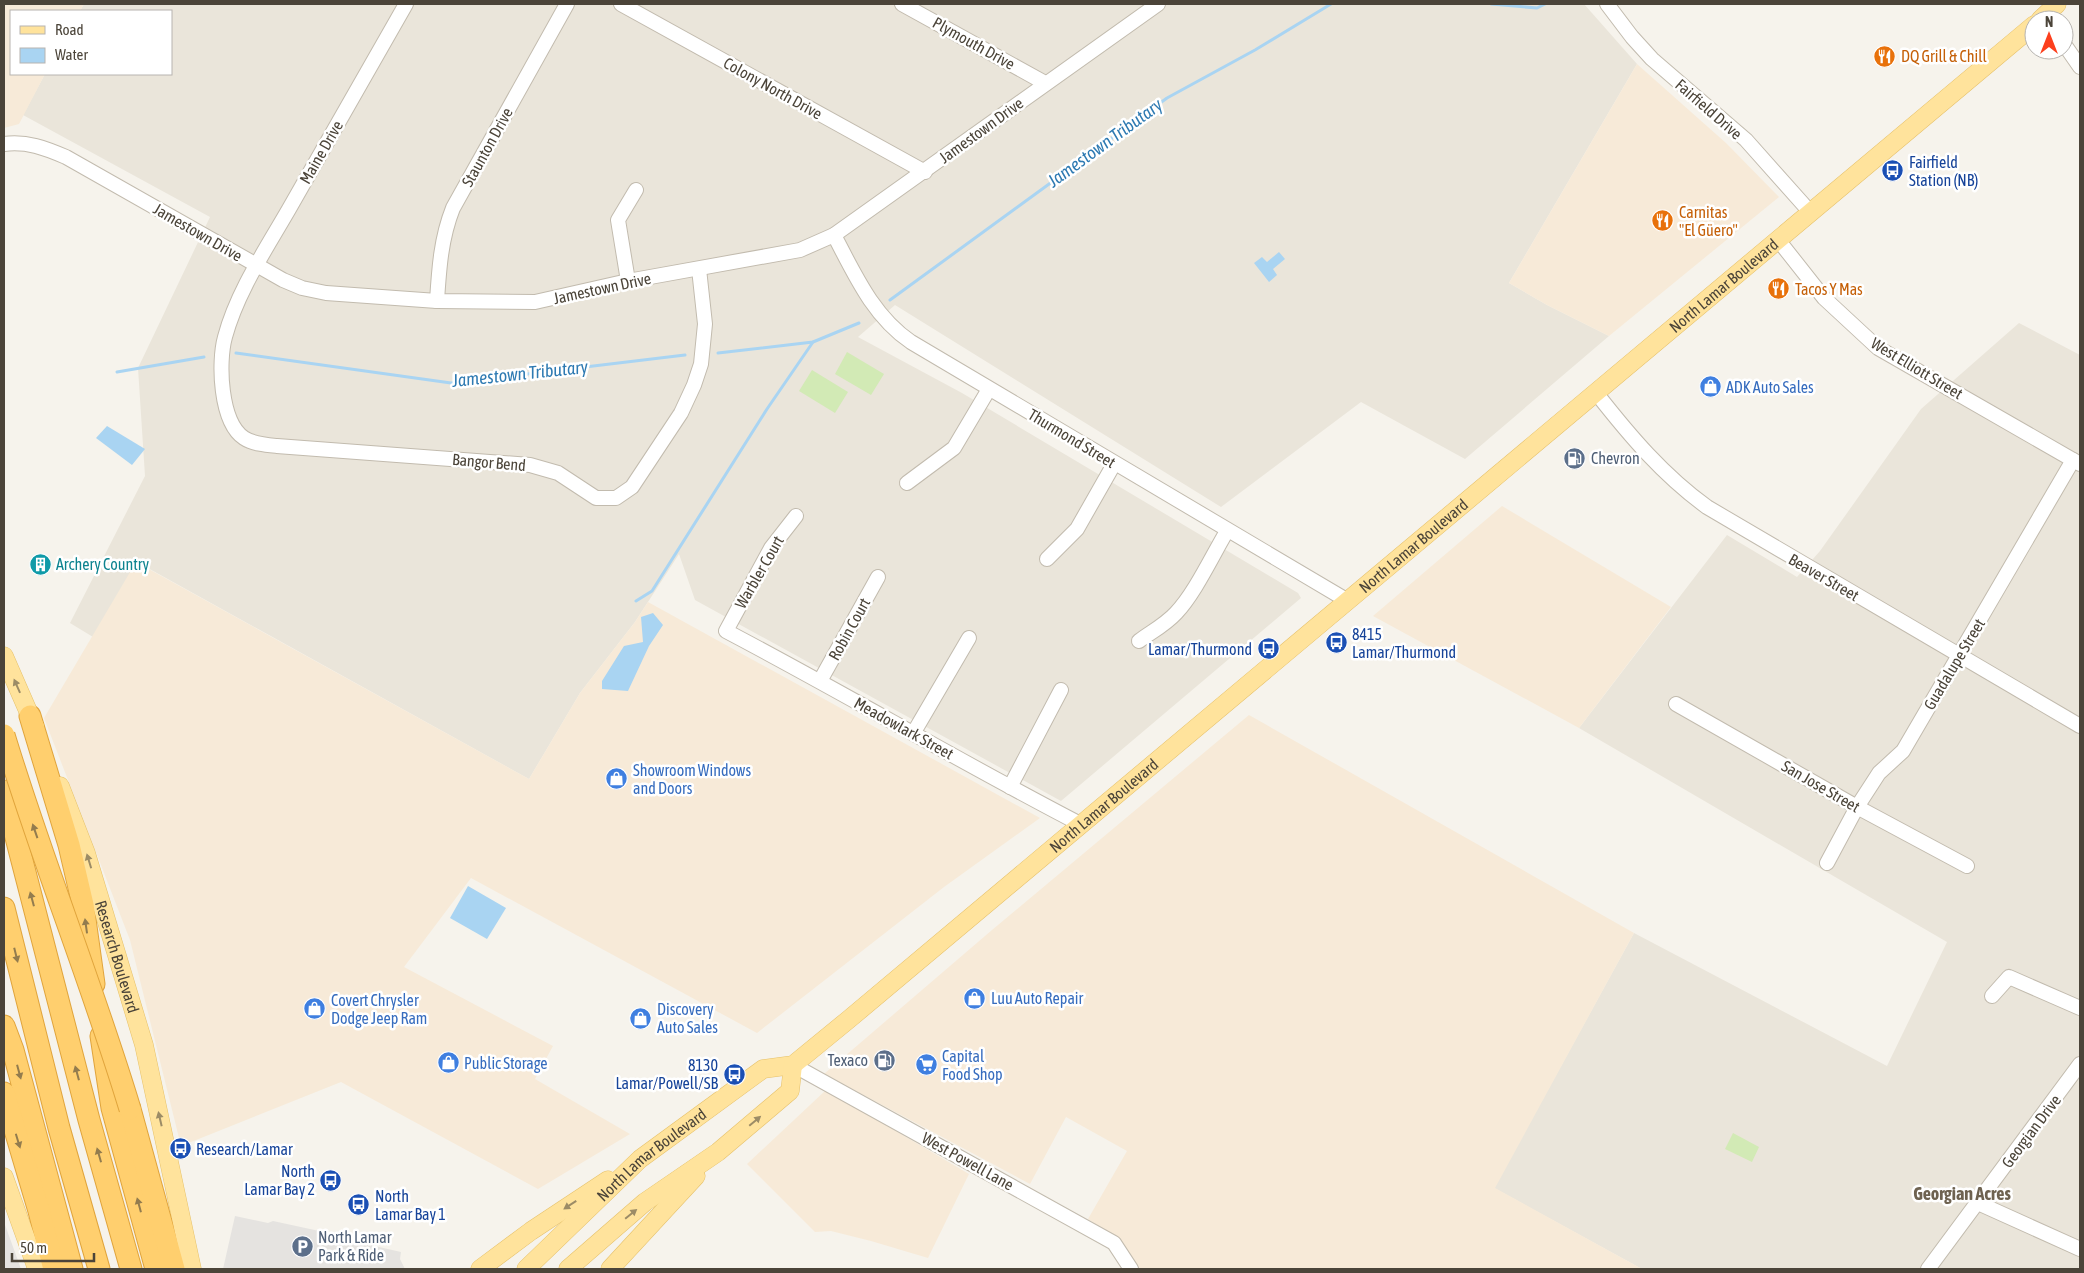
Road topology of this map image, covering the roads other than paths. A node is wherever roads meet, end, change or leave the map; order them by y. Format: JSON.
{"nodes":[{"id":1,"x":406,"y":4,"type":"edge"},
{"id":2,"x":567,"y":4,"type":"edge"},
{"id":3,"x":621,"y":4,"type":"edge"},
{"id":4,"x":902,"y":4,"type":"edge"},
{"id":5,"x":1158,"y":4,"type":"edge"},
{"id":6,"x":1607,"y":4,"type":"edge"},
{"id":7,"x":2024,"y":35,"type":"edge"},
{"id":8,"x":1046,"y":83,"type":"junction"},
{"id":9,"x":4,"y":144,"type":"edge"},
{"id":10,"x":924,"y":172,"type":"junction"},
{"id":11,"x":636,"y":190,"type":"dead end"},
{"id":12,"x":1811,"y":213,"type":"junction"},
{"id":13,"x":834,"y":235,"type":"junction"},
{"id":14,"x":1779,"y":241,"type":"junction"},
{"id":15,"x":257,"y":265,"type":"junction"},
{"id":16,"x":698,"y":269,"type":"junction"},
{"id":17,"x":628,"y":281,"type":"junction"},
{"id":18,"x":239,"y":301,"type":"joint"},
{"id":19,"x":437,"y":301,"type":"junction"},
{"id":20,"x":990,"y":389,"type":"junction"},
{"id":21,"x":1597,"y":394,"type":"junction"},
{"id":22,"x":2077,"y":462,"type":"edge"},
{"id":23,"x":1114,"y":464,"type":"junction"},
{"id":24,"x":907,"y":483,"type":"dead end"},
{"id":25,"x":796,"y":516,"type":"dead end"},
{"id":26,"x":1227,"y":531,"type":"junction"},
{"id":27,"x":1047,"y":559,"type":"dead end"},
{"id":28,"x":878,"y":577,"type":"dead end"},
{"id":29,"x":1348,"y":601,"type":"junction"},
{"id":30,"x":726,"y":631,"type":"joint"},
{"id":31,"x":969,"y":638,"type":"dead end"},
{"id":32,"x":1138,"y":641,"type":"dead end"},
{"id":33,"x":4,"y":656,"type":"edge"},
{"id":34,"x":1959,"y":656,"type":"junction"},
{"id":35,"x":820,"y":681,"type":"junction"},
{"id":36,"x":1061,"y":690,"type":"dead end"},
{"id":37,"x":1676,"y":704,"type":"dead end"},
{"id":38,"x":30,"y":716,"type":"junction"},
{"id":39,"x":2080,"y":726,"type":"edge"},
{"id":40,"x":914,"y":732,"type":"junction"},
{"id":41,"x":4,"y":735,"type":"edge"},
{"id":42,"x":1010,"y":787,"type":"junction"},
{"id":43,"x":4,"y":791,"type":"edge"},
{"id":44,"x":1857,"y":807,"type":"junction"},
{"id":45,"x":1082,"y":825,"type":"junction"},
{"id":46,"x":1827,"y":863,"type":"dead end"},
{"id":47,"x":1967,"y":866,"type":"dead end"},
{"id":48,"x":4,"y":908,"type":"edge"},
{"id":49,"x":1992,"y":996,"type":"dead end"},
{"id":50,"x":2080,"y":1008,"type":"edge"},
{"id":51,"x":4,"y":1026,"type":"edge"},
{"id":52,"x":2080,"y":1064,"type":"edge"},
{"id":53,"x":793,"y":1065,"type":"junction"},
{"id":54,"x":4,"y":1094,"type":"edge"},
{"id":55,"x":718,"y":1152,"type":"junction"},
{"id":56,"x":640,"y":1159,"type":"junction"},
{"id":57,"x":4,"y":1177,"type":"edge"},
{"id":58,"x":1978,"y":1203,"type":"junction"},
{"id":59,"x":2080,"y":1249,"type":"edge"},
{"id":60,"x":37,"y":1269,"type":"edge"},
{"id":61,"x":54,"y":1269,"type":"edge"},
{"id":62,"x":72,"y":1269,"type":"edge"},
{"id":63,"x":99,"y":1269,"type":"edge"},
{"id":64,"x":131,"y":1269,"type":"edge"},
{"id":65,"x":156,"y":1269,"type":"edge"},
{"id":66,"x":174,"y":1269,"type":"edge"},
{"id":67,"x":192,"y":1269,"type":"edge"},
{"id":68,"x":480,"y":1269,"type":"edge"},
{"id":69,"x":526,"y":1269,"type":"edge"},
{"id":70,"x":568,"y":1269,"type":"edge"},
{"id":71,"x":610,"y":1269,"type":"edge"},
{"id":72,"x":1132,"y":1269,"type":"edge"},
{"id":73,"x":1928,"y":1269,"type":"edge"}],
"edges":[{"from":1,"to":15,"type":"street","name":"Maine Drive"},
{"from":2,"to":19,"type":"street","name":"Staunton Drive"},
{"from":3,"to":10,"type":"street","name":"Colony North Drive"},
{"from":4,"to":8,"type":"street","name":"Plymouth Drive"},
{"from":5,"to":8,"type":"street","name":"Jamestown Drive"},
{"from":6,"to":12,"type":"street","name":"Fairfield Drive"},
{"from":7,"to":12,"type":"main road","name":"North Lamar Boulevard"},
{"from":8,"to":10,"type":"street","name":"Jamestown Drive"},
{"from":9,"to":15,"type":"street","name":"Jamestown Drive"},
{"from":10,"to":13,"type":"street","name":"Jamestown Drive"},
{"from":11,"to":17,"type":"street"},
{"from":12,"to":14,"type":"main road","name":"North Lamar Boulevard"},
{"from":13,"to":16,"type":"street","name":"Jamestown Drive"},
{"from":13,"to":20,"type":"street","name":"Thurmond Street"},
{"from":14,"to":21,"type":"main road","name":"North Lamar Boulevard"},
{"from":14,"to":22,"type":"street","name":"West Elliott Street"},
{"from":15,"to":18,"type":"street","name":"Maine Drive"},
{"from":15,"to":19,"type":"street","name":"Jamestown Drive"},
{"from":16,"to":17,"type":"street","name":"Jamestown Drive"},
{"from":16,"to":18,"type":"street","name":"Bangor Bend"},
{"from":17,"to":19,"type":"street","name":"Jamestown Drive"},
{"from":20,"to":23,"type":"street","name":"Thurmond Street"},
{"from":20,"to":24,"type":"street"},
{"from":21,"to":29,"type":"main road","name":"North Lamar Boulevard"},
{"from":21,"to":34,"type":"street","name":"Beaver Street"},
{"from":22,"to":34,"type":"street","name":"Guadalupe Street"},
{"from":23,"to":26,"type":"street","name":"Thurmond Street"},
{"from":23,"to":27,"type":"street"},
{"from":25,"to":30,"type":"street","name":"Warbler Court"},
{"from":26,"to":29,"type":"street","name":"Thurmond Street"},
{"from":26,"to":32,"type":"street"},
{"from":28,"to":35,"type":"street","name":"Robin Court"},
{"from":29,"to":45,"type":"main road","name":"North Lamar Boulevard"},
{"from":30,"to":35,"type":"street","name":"Meadowlark Street"},
{"from":31,"to":40,"type":"street"},
{"from":38,"to":33,"type":"main road","name":"Research Boulevard","one_way":true},
{"from":34,"to":39,"type":"street","name":"Beaver Street"},
{"from":34,"to":44,"type":"street","name":"Guadalupe Street"},
{"from":35,"to":40,"type":"street","name":"Meadowlark Street"},
{"from":36,"to":42,"type":"street"},
{"from":37,"to":44,"type":"street","name":"San Jose Street"},
{"from":65,"to":38,"type":"highway","one_way":true},
{"from":67,"to":38,"type":"main road","name":"Research Boulevard","one_way":true},
{"from":40,"to":42,"type":"street","name":"Meadowlark Street"},
{"from":66,"to":41,"type":"highway","one_way":true,"bridge":true},
{"from":42,"to":45,"type":"street","name":"Meadowlark Street"},
{"from":64,"to":43,"type":"highway","one_way":true},
{"from":44,"to":46,"type":"street","name":"Guadalupe Street"},
{"from":44,"to":47,"type":"street","name":"San Jose Street"},
{"from":45,"to":53,"type":"main road","name":"North Lamar Boulevard"},
{"from":48,"to":63,"type":"highway","one_way":true},
{"from":49,"to":50,"type":"street"},
{"from":51,"to":62,"type":"highway","one_way":true},
{"from":52,"to":58,"type":"street","name":"Georgian Drive"},
{"from":55,"to":53,"type":"main road","name":"North Lamar Boulevard","one_way":true},
{"from":53,"to":56,"type":"main road","name":"North Lamar Boulevard"},
{"from":53,"to":72,"type":"street","name":"West Powell Lane"},
{"from":54,"to":61,"type":"highway","one_way":true},
{"from":70,"to":55,"type":"main road","name":"North Lamar Boulevard","one_way":true},
{"from":55,"to":71,"type":"main road"},
{"from":56,"to":68,"type":"main road","one_way":true},
{"from":56,"to":69,"type":"main road","name":"North Lamar Boulevard"},
{"from":57,"to":60,"type":"main road"},
{"from":58,"to":59,"type":"street"},
{"from":58,"to":73,"type":"street","name":"Georgian Drive"}]}
